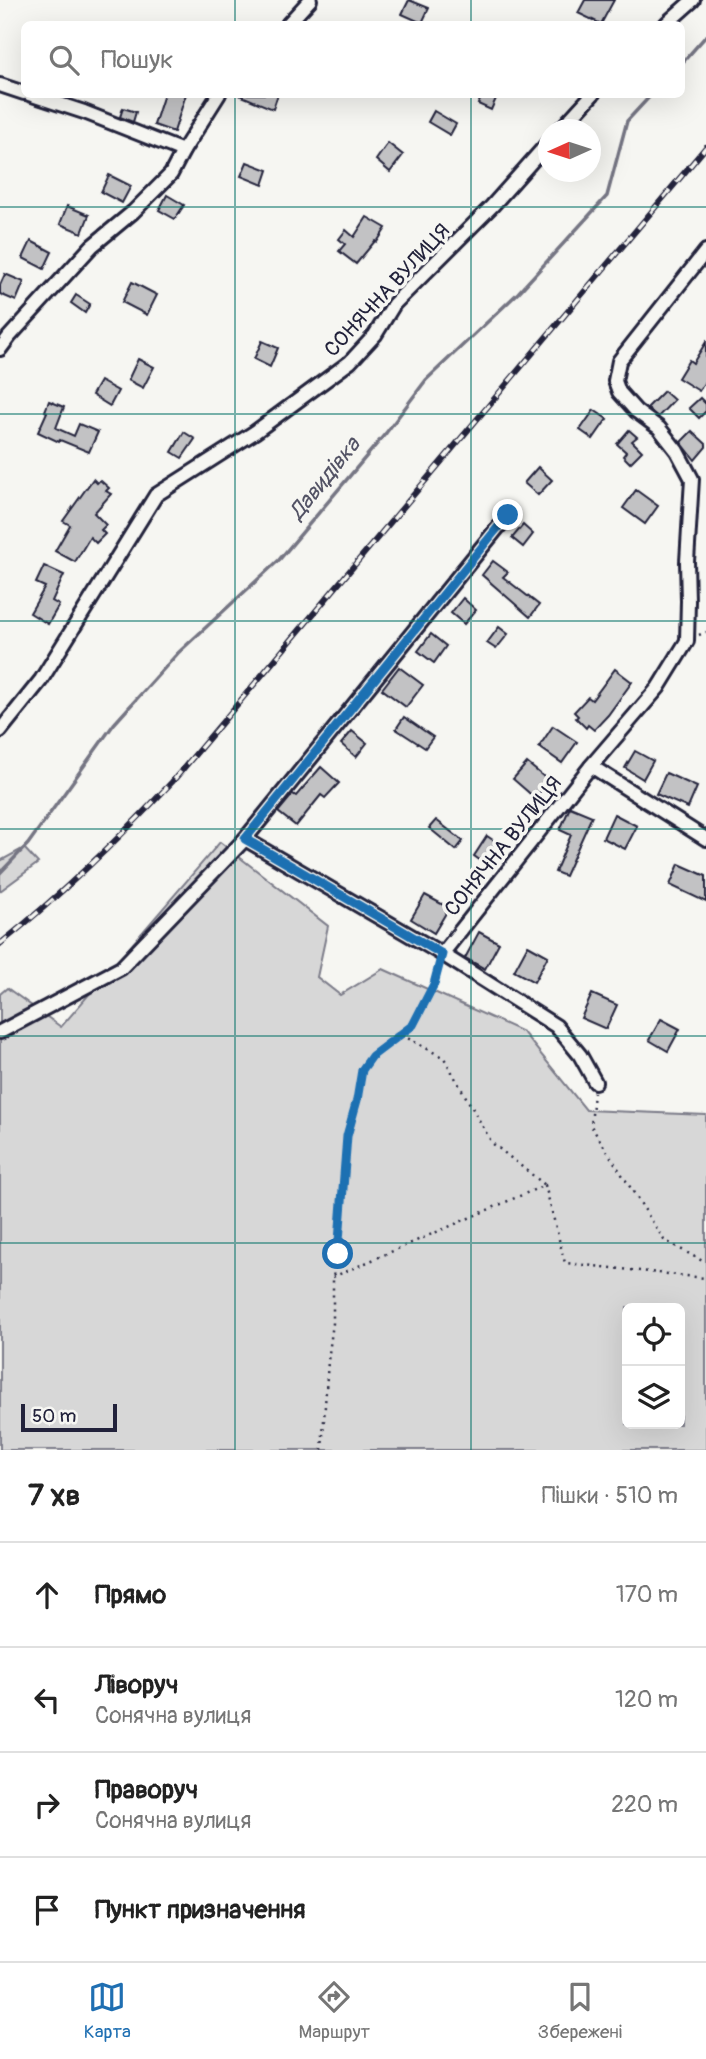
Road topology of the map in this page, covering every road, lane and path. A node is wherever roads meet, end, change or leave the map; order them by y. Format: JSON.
{"nodes":[{"id":1,"x":310,"y":0,"type":"edge"},
{"id":2,"x":693,"y":0,"type":"edge"},
{"id":3,"x":291,"y":21,"type":"edge"},
{"id":4,"x":669,"y":21,"type":"edge"},
{"id":5,"x":0,"y":85,"type":"edge"},
{"id":6,"x":21,"y":92,"type":"edge"},
{"id":7,"x":39,"y":98,"type":"edge"},
{"id":8,"x":216,"y":98,"type":"edge"},
{"id":9,"x":589,"y":98,"type":"edge"},
{"id":10,"x":570,"y":119,"type":"edge"},
{"id":11,"x":183,"y":151,"type":"junction"},
{"id":12,"x":538,"y":153,"type":"edge"},
{"id":13,"x":706,"y":251,"type":"edge"},
{"id":14,"x":0,"y":349,"type":"edge"},
{"id":15,"x":508,"y":515,"type":"dead end"},
{"id":16,"x":0,"y":731,"type":"edge"},
{"id":17,"x":592,"y":766,"type":"junction"},
{"id":18,"x":245,"y":839,"type":"junction"},
{"id":19,"x":706,"y":839,"type":"edge"},
{"id":20,"x":442,"y":954,"type":"junction"},
{"id":21,"x":0,"y":1032,"type":"edge"},
{"id":22,"x":402,"y":1035,"type":"junction"},
{"id":23,"x":595,"y":1082,"type":"joint"},
{"id":24,"x":545,"y":1185,"type":"junction"},
{"id":25,"x":706,"y":1264,"type":"edge"},
{"id":26,"x":333,"y":1278,"type":"junction"},
{"id":27,"x":706,"y":1278,"type":"edge"},
{"id":28,"x":322,"y":1450,"type":"edge"}],
"edges":[{"from":1,"to":3,"type":"street"},
{"from":2,"to":4,"type":"street"},
{"from":5,"to":6,"type":"street"},
{"from":7,"to":11,"type":"street"},
{"from":8,"to":11,"type":"street"},
{"from":9,"to":10,"type":"street"},
{"from":11,"to":14,"type":"street"},
{"from":12,"to":16,"type":"street","name":"СОНЯЧНА ВУЛИЦЯ"},
{"from":13,"to":17,"type":"street","name":"СОНЯЧНА ВУЛИЦЯ"},
{"from":15,"to":18,"type":"street"},
{"from":17,"to":19,"type":"street"},
{"from":17,"to":20,"type":"street","name":"СОНЯЧНА ВУЛИЦЯ"},
{"from":18,"to":20,"type":"street"},
{"from":18,"to":21,"type":"street"},
{"from":20,"to":22,"type":"path"},
{"from":20,"to":23,"type":"street"},
{"from":22,"to":24,"type":"path"},
{"from":22,"to":26,"type":"path"},
{"from":23,"to":25,"type":"path"},
{"from":24,"to":26,"type":"path"},
{"from":24,"to":27,"type":"path"},
{"from":26,"to":28,"type":"path"}]}
